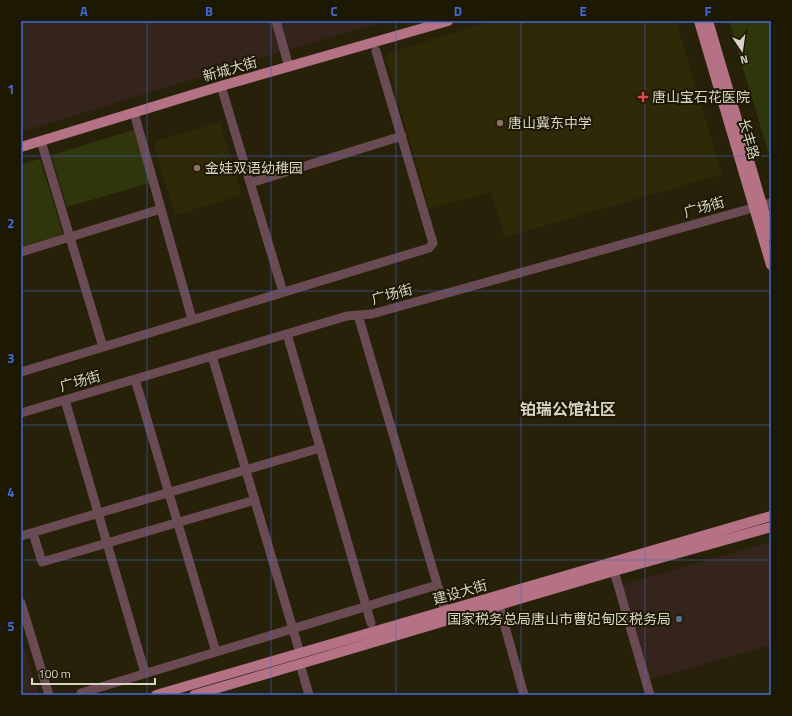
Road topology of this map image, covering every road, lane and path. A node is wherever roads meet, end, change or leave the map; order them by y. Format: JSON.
{"nodes":[{"id":1,"x":276,"y":21,"type":"edge"},
{"id":2,"x":448,"y":21,"type":"edge"},
{"id":3,"x":699,"y":21,"type":"edge"},
{"id":4,"x":708,"y":21,"type":"edge"},
{"id":5,"x":376,"y":50,"type":"dead end"},
{"id":6,"x":289,"y":67,"type":"junction"},
{"id":7,"x":221,"y":86,"type":"junction"},
{"id":8,"x":134,"y":113,"type":"junction"},
{"id":9,"x":402,"y":136,"type":"junction"},
{"id":10,"x":41,"y":141,"type":"junction"},
{"id":11,"x":21,"y":147,"type":"edge"},
{"id":12,"x":250,"y":183,"type":"junction"},
{"id":13,"x":763,"y":206,"type":"edge"},
{"id":14,"x":161,"y":210,"type":"junction"},
{"id":15,"x":771,"y":235,"type":"edge"},
{"id":16,"x":71,"y":237,"type":"junction"},
{"id":17,"x":21,"y":252,"type":"edge"},
{"id":18,"x":771,"y":265,"type":"edge"},
{"id":19,"x":283,"y":292,"type":"junction"},
{"id":20,"x":358,"y":315,"type":"junction"},
{"id":21,"x":192,"y":320,"type":"junction"},
{"id":22,"x":287,"y":334,"type":"junction"},
{"id":23,"x":103,"y":347,"type":"junction"},
{"id":24,"x":212,"y":356,"type":"junction"},
{"id":25,"x":21,"y":372,"type":"edge"},
{"id":26,"x":135,"y":379,"type":"junction"},
{"id":27,"x":65,"y":400,"type":"junction"},
{"id":28,"x":21,"y":413,"type":"edge"},
{"id":29,"x":320,"y":448,"type":"junction"},
{"id":30,"x":246,"y":470,"type":"junction"},
{"id":31,"x":168,"y":493,"type":"junction"},
{"id":32,"x":255,"y":500,"type":"junction"},
{"id":33,"x":98,"y":514,"type":"junction"},
{"id":34,"x":771,"y":516,"type":"edge"},
{"id":35,"x":177,"y":523,"type":"junction"},
{"id":36,"x":771,"y":527,"type":"edge"},
{"id":37,"x":33,"y":533,"type":"junction"},
{"id":38,"x":21,"y":536,"type":"edge"},
{"id":39,"x":107,"y":543,"type":"junction"},
{"id":40,"x":614,"y":571,"type":"junction"},
{"id":41,"x":437,"y":585,"type":"junction"},
{"id":42,"x":21,"y":603,"type":"edge"},
{"id":43,"x":499,"y":605,"type":"junction"},
{"id":44,"x":366,"y":606,"type":"junction"},
{"id":45,"x":445,"y":611,"type":"junction"},
{"id":46,"x":371,"y":623,"type":"dead end"},
{"id":47,"x":293,"y":629,"type":"junction"},
{"id":48,"x":26,"y":635,"type":"edge"},
{"id":49,"x":216,"y":652,"type":"junction"},
{"id":50,"x":300,"y":653,"type":"junction"},
{"id":51,"x":300,"y":664,"type":"junction"},
{"id":52,"x":145,"y":674,"type":"junction"},
{"id":53,"x":81,"y":693,"type":"dead end"},
{"id":54,"x":48,"y":695,"type":"edge"},
{"id":55,"x":156,"y":695,"type":"edge"},
{"id":56,"x":194,"y":695,"type":"edge"},
{"id":57,"x":309,"y":695,"type":"edge"},
{"id":58,"x":524,"y":695,"type":"edge"},
{"id":59,"x":650,"y":695,"type":"edge"}],
"edges":[{"from":1,"to":6,"type":"street"},
{"from":2,"to":6,"type":"main road","name":"新城大街"},
{"from":3,"to":13,"type":"main road","name":"长丰路"},
{"from":4,"to":13,"type":"main road"},
{"from":5,"to":9,"type":"street"},
{"from":6,"to":7,"type":"main road","name":"新城大街"},
{"from":7,"to":8,"type":"main road","name":"新城大街"},
{"from":7,"to":12,"type":"street"},
{"from":8,"to":10,"type":"main road","name":"新城大街"},
{"from":8,"to":14,"type":"street"},
{"from":9,"to":12,"type":"street"},
{"from":9,"to":19,"type":"street"},
{"from":10,"to":11,"type":"main road","name":"新城大街"},
{"from":10,"to":16,"type":"street"},
{"from":12,"to":19,"type":"street"},
{"from":13,"to":15,"type":"main road"},
{"from":13,"to":18,"type":"main road","name":"长丰路"},
{"from":13,"to":20,"type":"street","name":"广场街"},
{"from":14,"to":16,"type":"street"},
{"from":14,"to":21,"type":"street"},
{"from":16,"to":17,"type":"street"},
{"from":16,"to":23,"type":"street"},
{"from":19,"to":21,"type":"street"},
{"from":20,"to":22,"type":"street","name":"广场街"},
{"from":20,"to":41,"type":"street"},
{"from":21,"to":23,"type":"street"},
{"from":22,"to":24,"type":"street","name":"广场街"},
{"from":22,"to":29,"type":"street"},
{"from":23,"to":25,"type":"street"},
{"from":24,"to":26,"type":"street","name":"广场街"},
{"from":24,"to":30,"type":"street"},
{"from":26,"to":27,"type":"street","name":"广场街"},
{"from":26,"to":31,"type":"street"},
{"from":27,"to":28,"type":"street","name":"广场街"},
{"from":27,"to":33,"type":"street"},
{"from":29,"to":30,"type":"street"},
{"from":29,"to":44,"type":"street"},
{"from":30,"to":31,"type":"street"},
{"from":30,"to":32,"type":"street"},
{"from":31,"to":33,"type":"street"},
{"from":31,"to":35,"type":"street"},
{"from":32,"to":35,"type":"street"},
{"from":32,"to":47,"type":"street"},
{"from":33,"to":37,"type":"street"},
{"from":33,"to":39,"type":"street"},
{"from":34,"to":45,"type":"main road","name":"建设大街"},
{"from":35,"to":39,"type":"street"},
{"from":35,"to":49,"type":"street"},
{"from":36,"to":40,"type":"main road","name":"建设大街"},
{"from":37,"to":38,"type":"street"},
{"from":37,"to":39,"type":"street"},
{"from":39,"to":52,"type":"street"},
{"from":40,"to":43,"type":"main road","name":"建设大街"},
{"from":40,"to":59,"type":"street"},
{"from":41,"to":44,"type":"street"},
{"from":41,"to":45,"type":"street"},
{"from":42,"to":48,"type":"street"},
{"from":43,"to":51,"type":"main road","name":"建设大街"},
{"from":43,"to":58,"type":"street"},
{"from":44,"to":46,"type":"street"},
{"from":44,"to":47,"type":"street"},
{"from":45,"to":50,"type":"main road","name":"建设大街"},
{"from":47,"to":49,"type":"street"},
{"from":47,"to":50,"type":"street"},
{"from":48,"to":54,"type":"street"},
{"from":49,"to":52,"type":"street"},
{"from":50,"to":55,"type":"main road","name":"建设大街"},
{"from":51,"to":56,"type":"main road","name":"建设大街"},
{"from":51,"to":57,"type":"street"},
{"from":52,"to":53,"type":"street"}]}
